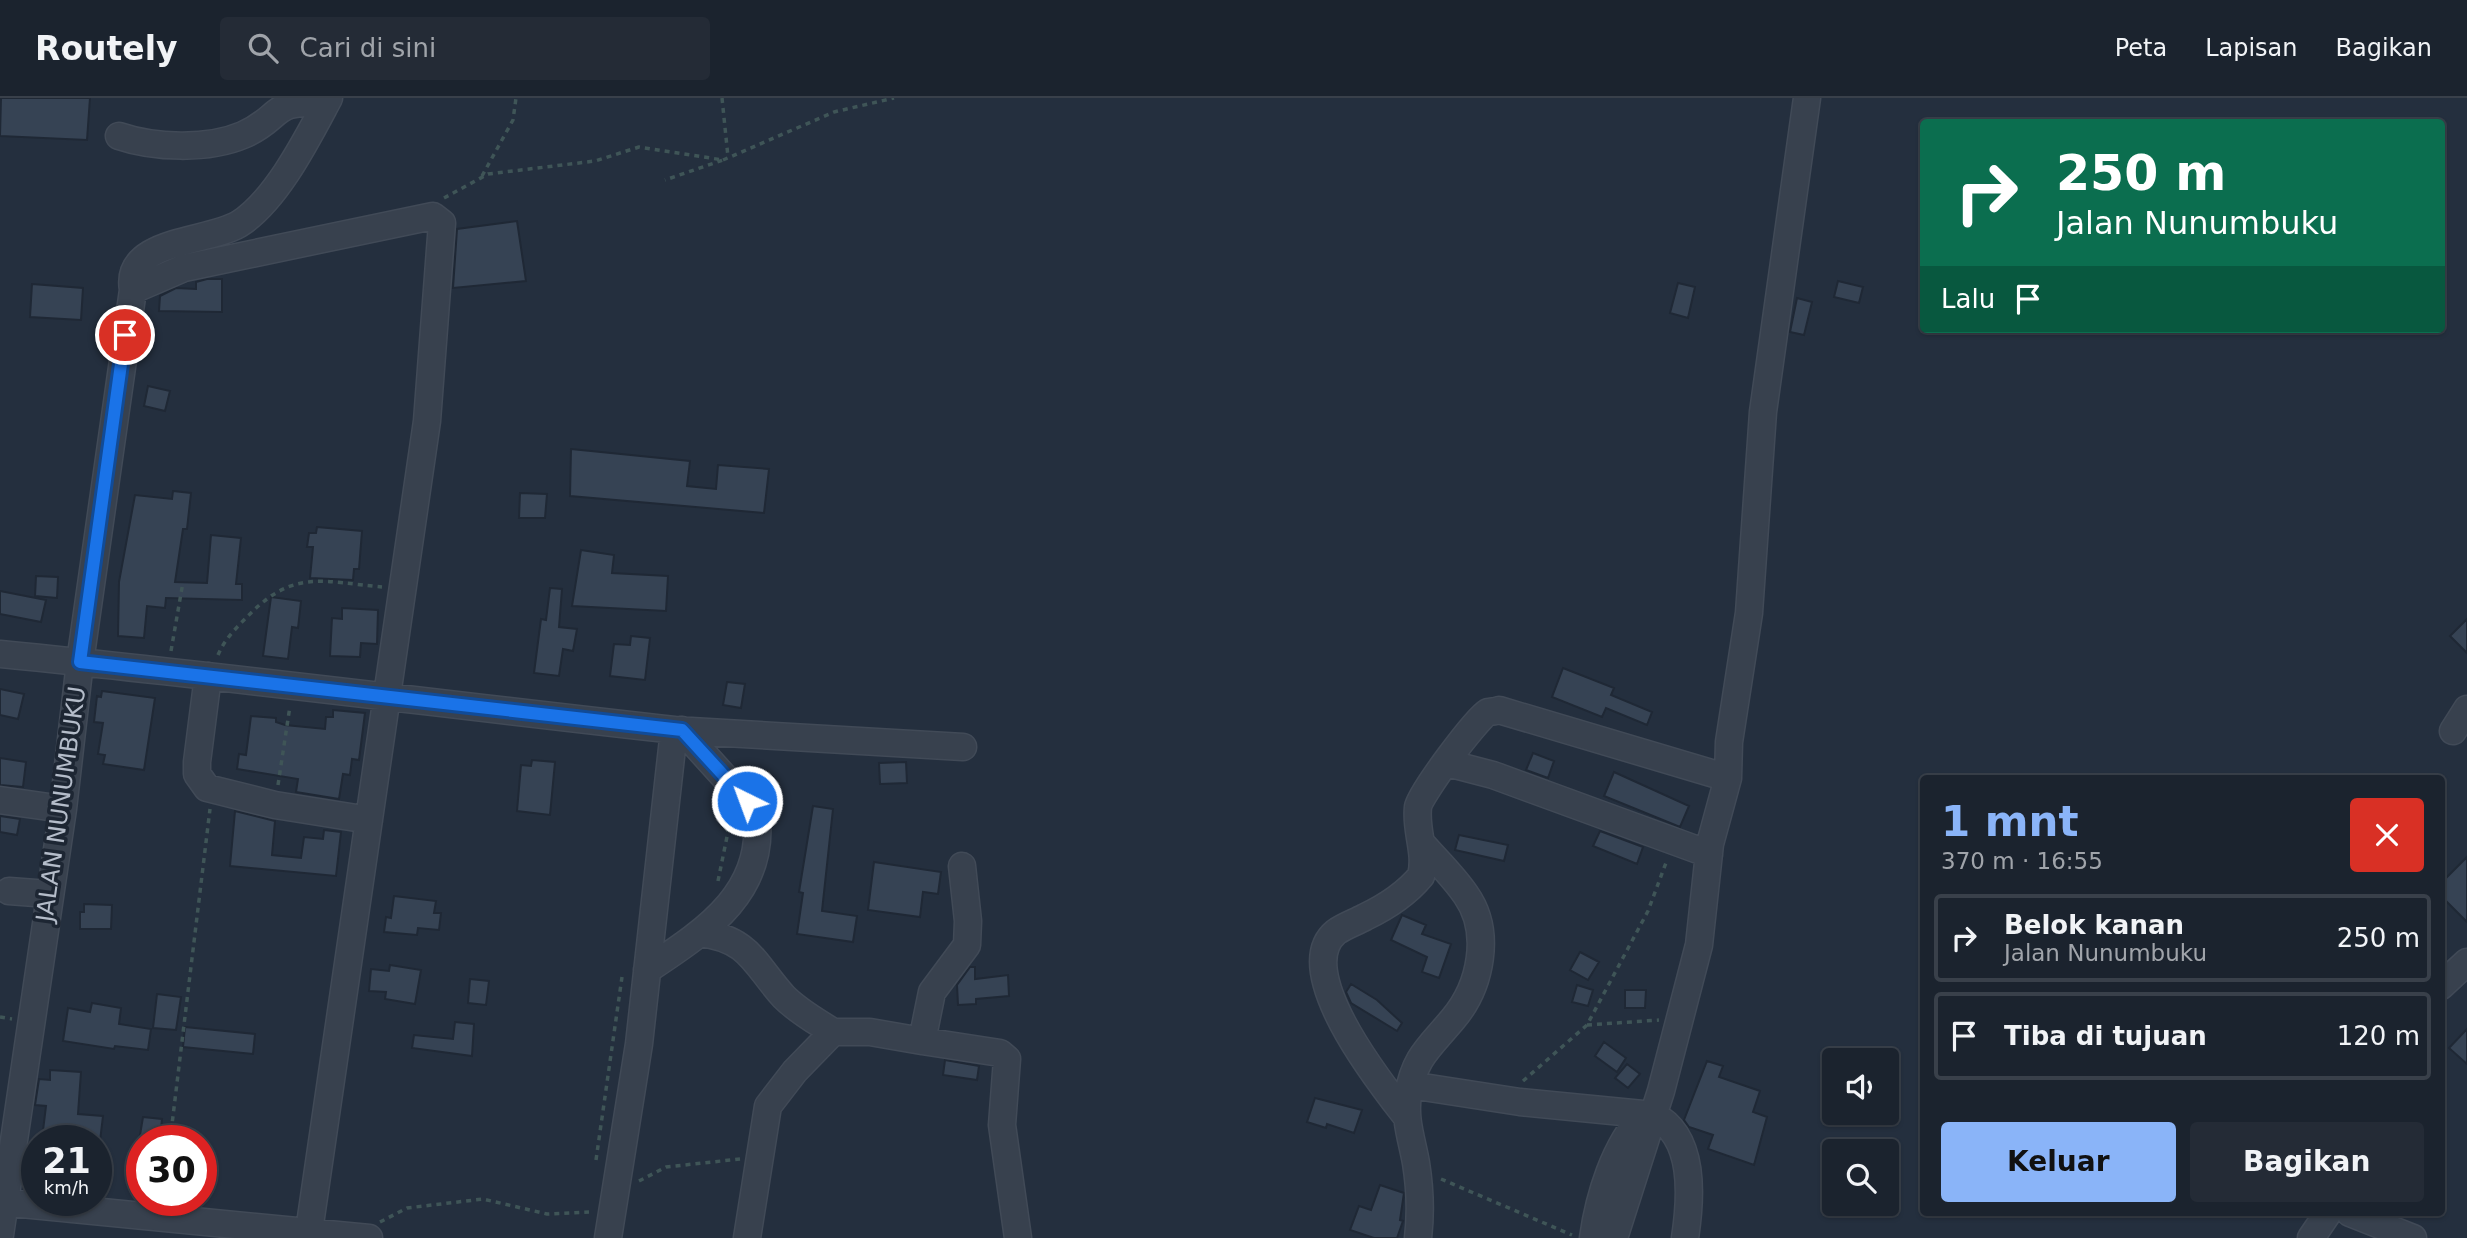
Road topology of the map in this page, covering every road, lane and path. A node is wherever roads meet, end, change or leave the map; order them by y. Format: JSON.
{"nodes":[{"id":1,"x":516,"y":98,"type":"edge"},
{"id":2,"x":722,"y":98,"type":"edge"},
{"id":3,"x":894,"y":98,"type":"edge"},
{"id":4,"x":1807,"y":98,"type":"edge"},
{"id":5,"x":327,"y":101,"type":"edge"},
{"id":6,"x":119,"y":136,"type":"dead end"},
{"id":7,"x":729,"y":157,"type":"junction"},
{"id":8,"x":723,"y":160,"type":"junction"},
{"id":9,"x":481,"y":178,"type":"junction"},
{"id":10,"x":665,"y":180,"type":"dead end"},
{"id":11,"x":432,"y":204,"type":"dead end"},
{"id":12,"x":133,"y":290,"type":"junction"},
{"id":13,"x":183,"y":582,"type":"dead end"},
{"id":14,"x":401,"y":589,"type":"junction"},
{"id":15,"x":0,"y":654,"type":"edge"},
{"id":16,"x":80,"y":662,"type":"junction"},
{"id":17,"x":167,"y":670,"type":"junction"},
{"id":18,"x":208,"y":676,"type":"junction"},
{"id":19,"x":293,"y":688,"type":"junction"},
{"id":20,"x":387,"y":699,"type":"junction"},
{"id":21,"x":2467,"y":709,"type":"edge"},
{"id":22,"x":678,"y":730,"type":"junction"},
{"id":23,"x":2452,"y":731,"type":"dead end"},
{"id":24,"x":963,"y":747,"type":"dead end"},
{"id":25,"x":1447,"y":763,"type":"junction"},
{"id":26,"x":1728,"y":778,"type":"junction"},
{"id":27,"x":212,"y":792,"type":"junction"},
{"id":28,"x":0,"y":800,"type":"edge"},
{"id":29,"x":275,"y":805,"type":"junction"},
{"id":30,"x":723,"y":807,"type":"dead end"},
{"id":31,"x":63,"y":809,"type":"junction"},
{"id":32,"x":369,"y":820,"type":"junction"},
{"id":33,"x":1674,"y":842,"type":"junction"},
{"id":34,"x":1424,"y":846,"type":"junction"},
{"id":35,"x":1709,"y":854,"type":"junction"},
{"id":36,"x":962,"y":866,"type":"dead end"},
{"id":37,"x":9,"y":891,"type":"dead end"},
{"id":38,"x":715,"y":891,"type":"dead end"},
{"id":39,"x":49,"y":894,"type":"junction"},
{"id":40,"x":700,"y":933,"type":"junction"},
{"id":41,"x":2467,"y":962,"type":"edge"},
{"id":42,"x":635,"y":970,"type":"junction"},
{"id":43,"x":2445,"y":982,"type":"edge"},
{"id":44,"x":1680,"y":1018,"type":"junction"},
{"id":45,"x":1587,"y":1025,"type":"junction"},
{"id":46,"x":833,"y":1032,"type":"junction"},
{"id":47,"x":922,"y":1041,"type":"junction"},
{"id":48,"x":1410,"y":1085,"type":"junction"},
{"id":49,"x":1503,"y":1100,"type":"junction"},
{"id":50,"x":1648,"y":1114,"type":"junction"},
{"id":51,"x":1406,"y":1116,"type":"junction"},
{"id":52,"x":172,"y":1125,"type":"edge"},
{"id":53,"x":759,"y":1149,"type":"junction"},
{"id":54,"x":596,"y":1161,"type":"dead end"},
{"id":55,"x":1417,"y":1168,"type":"junction"},
{"id":56,"x":616,"y":1193,"type":"junction"},
{"id":57,"x":2,"y":1202,"type":"edge"},
{"id":58,"x":590,"y":1202,"type":"dead end"},
{"id":59,"x":2326,"y":1216,"type":"edge"},
{"id":60,"x":2358,"y":1216,"type":"edge"},
{"id":61,"x":308,"y":1234,"type":"edge"},
{"id":62,"x":0,"y":1235,"type":"edge"},
{"id":63,"x":362,"y":1237,"type":"edge"},
{"id":64,"x":608,"y":1238,"type":"edge"},
{"id":65,"x":747,"y":1238,"type":"edge"},
{"id":66,"x":1018,"y":1238,"type":"edge"},
{"id":67,"x":1418,"y":1238,"type":"edge"},
{"id":68,"x":1577,"y":1238,"type":"edge"},
{"id":69,"x":1593,"y":1238,"type":"edge"},
{"id":70,"x":1614,"y":1238,"type":"edge"},
{"id":71,"x":1685,"y":1238,"type":"edge"},
{"id":72,"x":2311,"y":1238,"type":"edge"},
{"id":73,"x":2413,"y":1238,"type":"edge"}],
"edges":[{"from":1,"to":9,"type":"path"},
{"from":2,"to":7,"type":"path"},
{"from":3,"to":7,"type":"path"},
{"from":4,"to":26,"type":"street"},
{"from":5,"to":6,"type":"street"},
{"from":5,"to":12,"type":"street","name":"JALAN NUNUMBUKU"},
{"from":7,"to":8,"type":"path"},
{"from":8,"to":9,"type":"path"},
{"from":8,"to":10,"type":"path"},
{"from":9,"to":11,"type":"path"},
{"from":12,"to":14,"type":"street"},
{"from":12,"to":16,"type":"street","name":"JALAN NUNUMBUKU"},
{"from":13,"to":17,"type":"path"},
{"from":14,"to":18,"type":"path"},
{"from":14,"to":20,"type":"street"},
{"from":15,"to":16,"type":"street"},
{"from":16,"to":17,"type":"street"},
{"from":16,"to":31,"type":"street","name":"JALAN NUNUMBUKU"},
{"from":17,"to":18,"type":"street"},
{"from":18,"to":19,"type":"street"},
{"from":18,"to":27,"type":"street"},
{"from":19,"to":20,"type":"street"},
{"from":19,"to":29,"type":"path"},
{"from":20,"to":22,"type":"street"},
{"from":20,"to":32,"type":"street"},
{"from":21,"to":23,"type":"street"},
{"from":22,"to":24,"type":"street"},
{"from":22,"to":40,"type":"street"},
{"from":22,"to":42,"type":"street"},
{"from":25,"to":26,"type":"street"},
{"from":25,"to":33,"type":"street"},
{"from":25,"to":34,"type":"street"},
{"from":26,"to":35,"type":"street"},
{"from":27,"to":29,"type":"street"},
{"from":27,"to":52,"type":"path"},
{"from":28,"to":31,"type":"street"},
{"from":29,"to":32,"type":"street"},
{"from":30,"to":38,"type":"path"},
{"from":31,"to":39,"type":"street","name":"JALAN NUNUMBUKU"},
{"from":32,"to":61,"type":"street"},
{"from":33,"to":35,"type":"street"},
{"from":33,"to":45,"type":"path"},
{"from":34,"to":48,"type":"street"},
{"from":34,"to":51,"type":"street"},
{"from":35,"to":44,"type":"street"},
{"from":36,"to":47,"type":"street"},
{"from":37,"to":39,"type":"street"},
{"from":39,"to":57,"type":"street","name":"JALAN NUNUMBUKU"},
{"from":40,"to":42,"type":"street"},
{"from":40,"to":46,"type":"street"},
{"from":41,"to":43,"type":"street"},
{"from":42,"to":54,"type":"path"},
{"from":42,"to":56,"type":"street"},
{"from":44,"to":45,"type":"path"},
{"from":44,"to":50,"type":"street"},
{"from":45,"to":49,"type":"path"},
{"from":46,"to":47,"type":"street"},
{"from":46,"to":53,"type":"street"},
{"from":47,"to":66,"type":"street"},
{"from":48,"to":49,"type":"street"},
{"from":48,"to":51,"type":"street"},
{"from":49,"to":50,"type":"street"},
{"from":50,"to":69,"type":"street"},
{"from":50,"to":70,"type":"street"},
{"from":50,"to":71,"type":"street"},
{"from":51,"to":55,"type":"street"},
{"from":53,"to":56,"type":"path"},
{"from":53,"to":65,"type":"street"},
{"from":55,"to":67,"type":"street"},
{"from":55,"to":68,"type":"path"},
{"from":56,"to":64,"type":"street"},
{"from":57,"to":61,"type":"street"},
{"from":57,"to":62,"type":"street","name":"JALAN NUNUMBUKU"},
{"from":58,"to":63,"type":"path"},
{"from":59,"to":72,"type":"street"},
{"from":60,"to":73,"type":"street"},
{"from":61,"to":63,"type":"street"}]}
